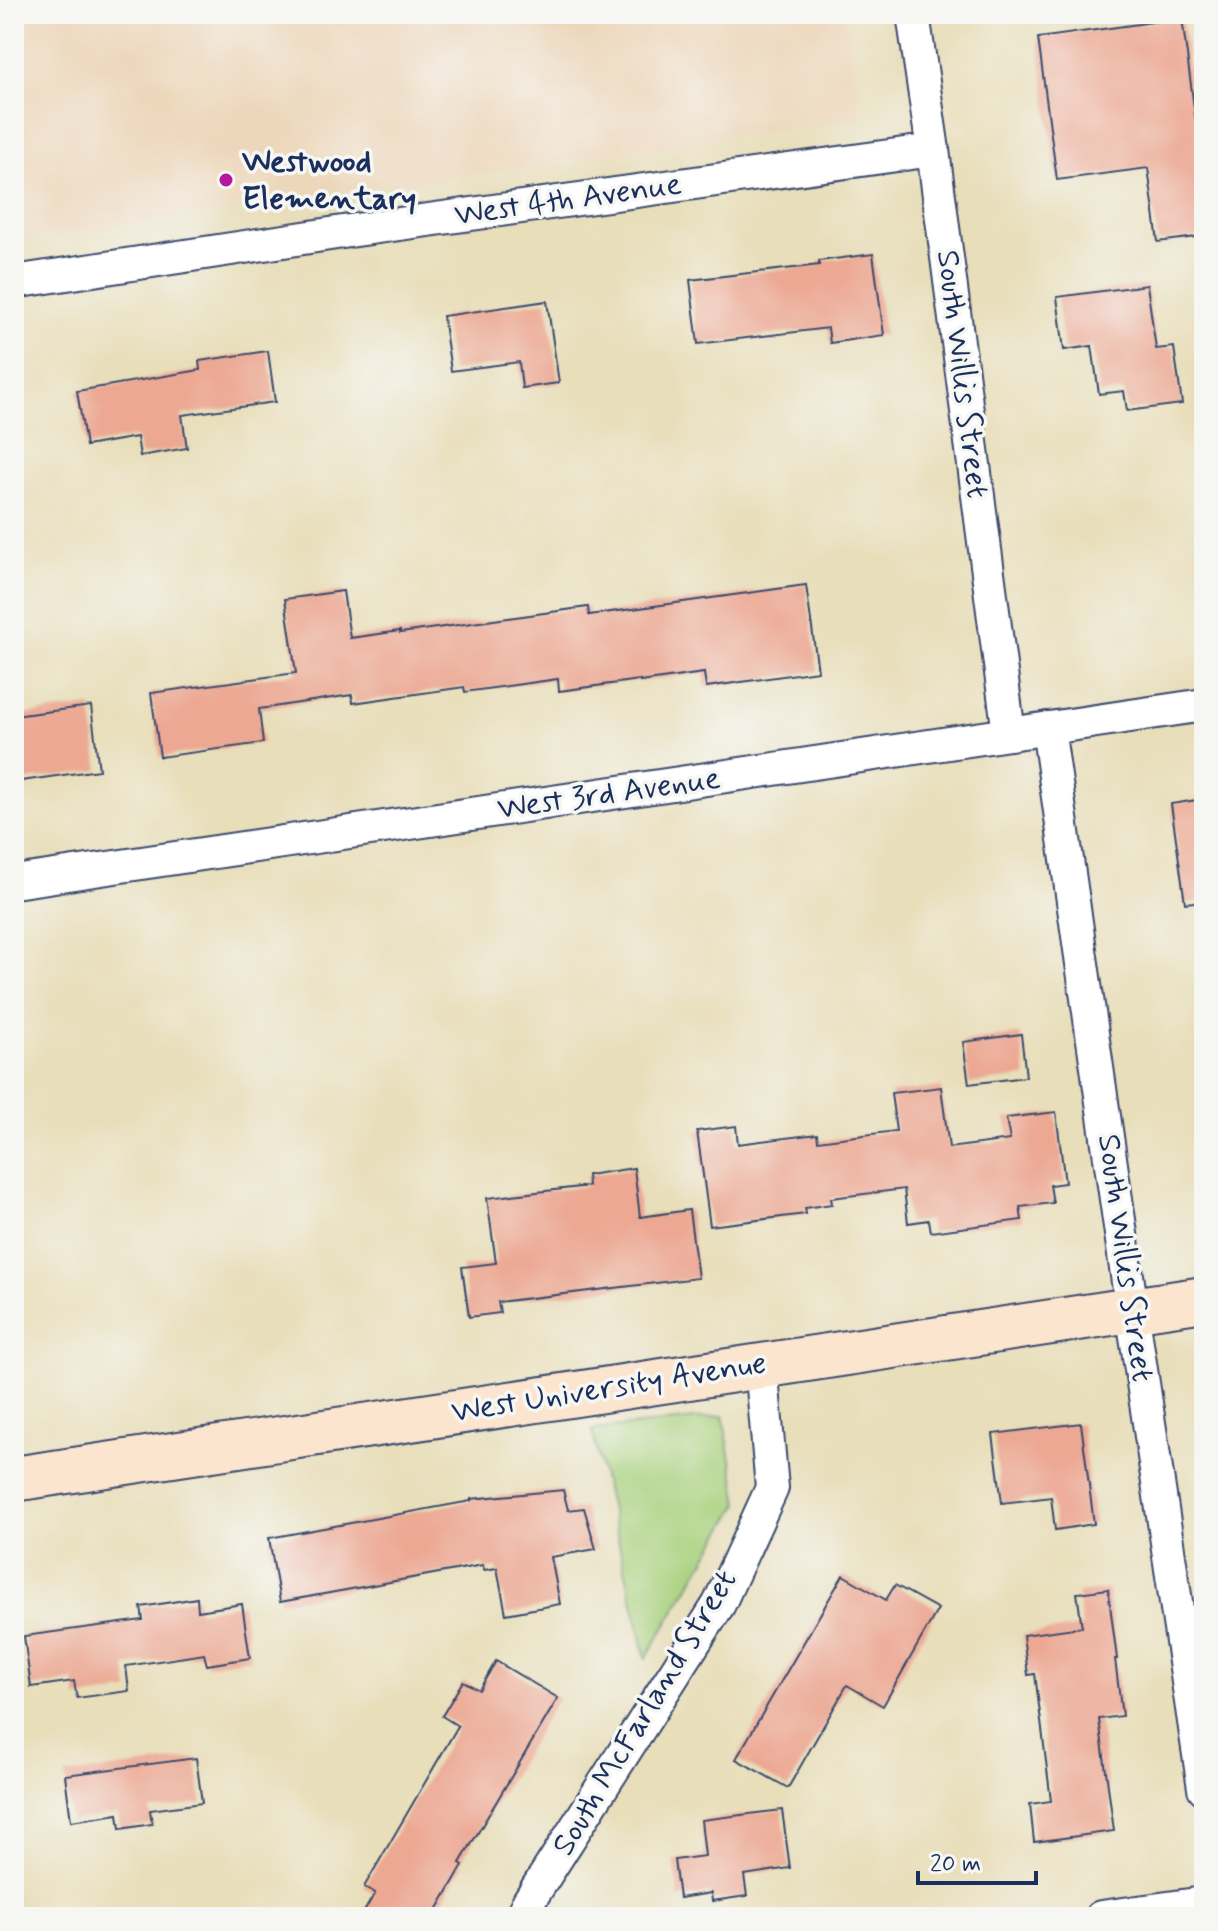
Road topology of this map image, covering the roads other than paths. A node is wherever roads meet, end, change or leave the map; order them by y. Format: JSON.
{"nodes":[{"id":1,"x":913,"y":14,"type":"edge"},
{"id":2,"x":933,"y":150,"type":"junction"},
{"id":3,"x":14,"y":282,"type":"edge"},
{"id":4,"x":1204,"y":705,"type":"edge"},
{"id":5,"x":1048,"y":728,"type":"junction"},
{"id":6,"x":1009,"y":734,"type":"junction"},
{"id":7,"x":14,"y":882,"type":"edge"},
{"id":8,"x":1204,"y":1299,"type":"edge"},
{"id":9,"x":1132,"y":1310,"type":"junction"},
{"id":10,"x":761,"y":1365,"type":"junction"},
{"id":11,"x":14,"y":1479,"type":"edge"},
{"id":12,"x":1204,"y":1788,"type":"edge"},
{"id":13,"x":1204,"y":1903,"type":"edge"},
{"id":14,"x":521,"y":1917,"type":"edge"},
{"id":15,"x":1101,"y":1917,"type":"edge"}],
"edges":[{"from":1,"to":2,"type":"street","name":"South Willis Street"},
{"from":2,"to":3,"type":"street","name":"West 4th Avenue"},
{"from":2,"to":6,"type":"street","name":"South Willis Street"},
{"from":4,"to":5,"type":"street","name":"West 3rd Avenue"},
{"from":5,"to":6,"type":"street","name":"West 3rd Avenue"},
{"from":5,"to":9,"type":"street","name":"South Willis Street"},
{"from":6,"to":7,"type":"street","name":"West 3rd Avenue"},
{"from":8,"to":9,"type":"street","name":"West University Avenue"},
{"from":9,"to":10,"type":"street","name":"West University Avenue"},
{"from":9,"to":12,"type":"street","name":"South Willis Street"},
{"from":10,"to":11,"type":"street","name":"West University Avenue"},
{"from":10,"to":14,"type":"street","name":"South McFarland Street"},
{"from":13,"to":15,"type":"street"}]}
